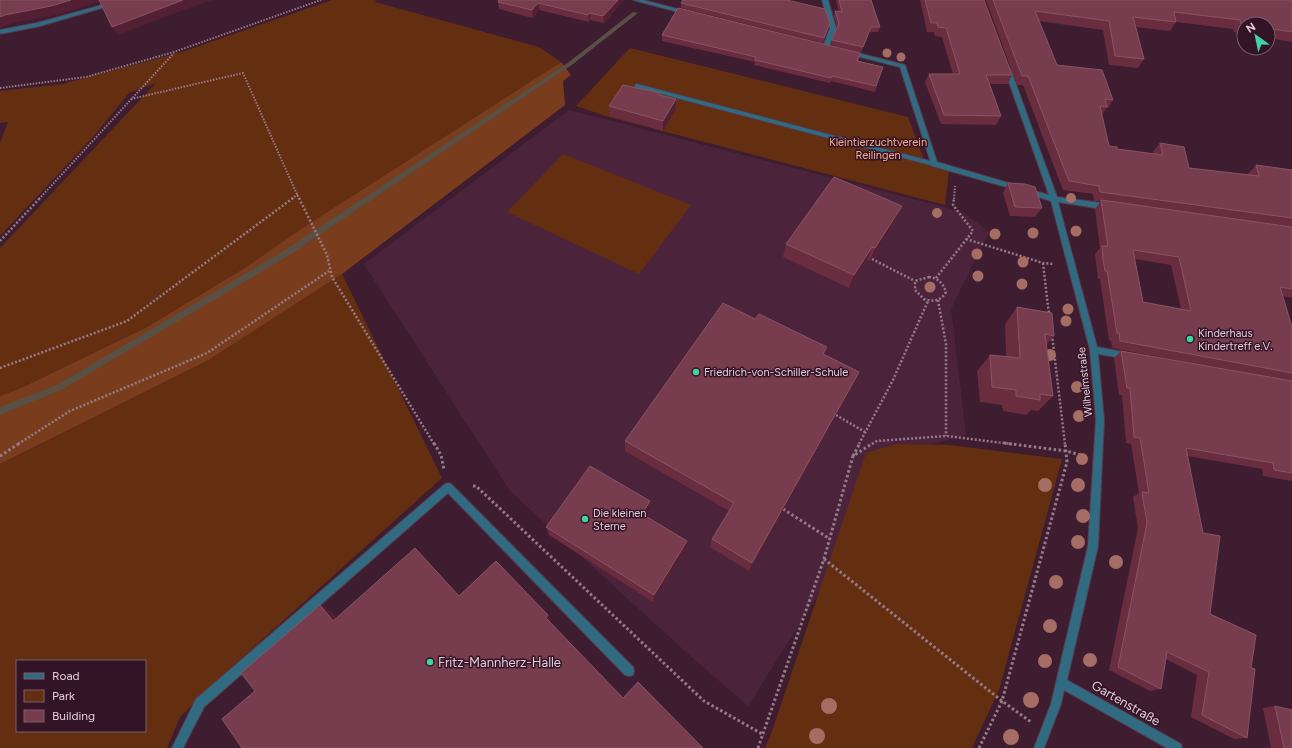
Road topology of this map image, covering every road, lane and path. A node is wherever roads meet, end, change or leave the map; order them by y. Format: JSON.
{"nodes":[{"id":1,"x":126,"y":0,"type":"edge"},
{"id":2,"x":321,"y":0,"type":"edge"},
{"id":3,"x":636,"y":0,"type":"edge"},
{"id":4,"x":825,"y":0,"type":"edge"},
{"id":5,"x":689,"y":13,"type":"edge"},
{"id":6,"x":0,"y":32,"type":"edge"},
{"id":7,"x":819,"y":45,"type":"edge"},
{"id":8,"x":826,"y":47,"type":"junction"},
{"id":9,"x":834,"y":49,"type":"edge"},
{"id":10,"x":842,"y":51,"type":"edge"},
{"id":11,"x":174,"y":52,"type":"junction"},
{"id":12,"x":1003,"y":59,"type":"edge"},
{"id":13,"x":636,"y":86,"type":"edge"},
{"id":14,"x":0,"y":88,"type":"edge"},
{"id":15,"x":131,"y":99,"type":"junction"},
{"id":16,"x":934,"y":164,"type":"junction"},
{"id":17,"x":957,"y":171,"type":"junction"},
{"id":18,"x":298,"y":194,"type":"junction"},
{"id":19,"x":1054,"y":199,"type":"junction"},
{"id":20,"x":1118,"y":208,"type":"edge"},
{"id":21,"x":966,"y":239,"type":"junction"},
{"id":22,"x":0,"y":241,"type":"edge"},
{"id":23,"x":872,"y":259,"type":"edge"},
{"id":24,"x":1043,"y":263,"type":"junction"},
{"id":25,"x":1072,"y":266,"type":"junction"},
{"id":26,"x":329,"y":271,"type":"junction"},
{"id":27,"x":936,"y":278,"type":"junction"},
{"id":28,"x":915,"y":281,"type":"junction"},
{"id":29,"x":938,"y":300,"type":"junction"},
{"id":30,"x":928,"y":301,"type":"junction"},
{"id":31,"x":1050,"y":318,"type":"edge"},
{"id":32,"x":1052,"y":333,"type":"edge"},
{"id":33,"x":1094,"y":350,"type":"junction"},
{"id":34,"x":1140,"y":358,"type":"edge"},
{"id":35,"x":0,"y":368,"type":"edge"},
{"id":36,"x":836,"y":415,"type":"edge"},
{"id":37,"x":865,"y":432,"type":"junction"},
{"id":38,"x":946,"y":436,"type":"junction"},
{"id":39,"x":1066,"y":450,"type":"junction"},
{"id":40,"x":0,"y":456,"type":"edge"},
{"id":41,"x":853,"y":456,"type":"junction"},
{"id":42,"x":1099,"y":460,"type":"junction"},
{"id":43,"x":448,"y":487,"type":"junction"},
{"id":44,"x":783,"y":509,"type":"edge"},
{"id":45,"x":830,"y":539,"type":"junction"},
{"id":46,"x":824,"y":559,"type":"junction"},
{"id":47,"x":629,"y":670,"type":"dead end"},
{"id":48,"x":1061,"y":682,"type":"junction"},
{"id":49,"x":1002,"y":701,"type":"junction"},
{"id":50,"x":1045,"y":732,"type":"junction"},
{"id":51,"x":764,"y":735,"type":"junction"},
{"id":52,"x":177,"y":748,"type":"edge"},
{"id":53,"x":758,"y":748,"type":"edge"},
{"id":54,"x":979,"y":748,"type":"edge"},
{"id":55,"x":1039,"y":748,"type":"edge"},
{"id":56,"x":1177,"y":748,"type":"edge"}],
"edges":[{"from":1,"to":6,"type":"street"},
{"from":2,"to":11,"type":"path"},
{"from":3,"to":5,"type":"street"},
{"from":4,"to":8,"type":"street"},
{"from":7,"to":8,"type":"street"},
{"from":8,"to":9,"type":"street"},
{"from":10,"to":16,"type":"street"},
{"from":11,"to":14,"type":"path"},
{"from":11,"to":15,"type":"path"},
{"from":12,"to":19,"type":"street","name":"Wilhelmstraße"},
{"from":13,"to":16,"type":"street"},
{"from":15,"to":18,"type":"path"},
{"from":15,"to":22,"type":"path"},
{"from":16,"to":17,"type":"street"},
{"from":17,"to":19,"type":"street"},
{"from":17,"to":21,"type":"path"},
{"from":18,"to":26,"type":"path"},
{"from":18,"to":35,"type":"path"},
{"from":19,"to":20,"type":"street"},
{"from":19,"to":25,"type":"street","name":"Wilhelmstraße"},
{"from":21,"to":24,"type":"path"},
{"from":21,"to":27,"type":"path"},
{"from":23,"to":28,"type":"path"},
{"from":24,"to":25,"type":"path"},
{"from":24,"to":31,"type":"path"},
{"from":25,"to":33,"type":"street","name":"Wilhelmstraße"},
{"from":26,"to":40,"type":"path"},
{"from":26,"to":43,"type":"path"},
{"from":27,"to":28,"type":"path"},
{"from":27,"to":29,"type":"path"},
{"from":28,"to":30,"type":"path"},
{"from":29,"to":30,"type":"path"},
{"from":29,"to":38,"type":"path"},
{"from":30,"to":37,"type":"path"},
{"from":32,"to":39,"type":"path"},
{"from":33,"to":34,"type":"street"},
{"from":33,"to":42,"type":"street","name":"Wilhelmstraße"},
{"from":36,"to":37,"type":"path"},
{"from":37,"to":41,"type":"path"},
{"from":38,"to":39,"type":"path"},
{"from":38,"to":41,"type":"path"},
{"from":39,"to":42,"type":"path"},
{"from":39,"to":49,"type":"path"},
{"from":41,"to":45,"type":"path"},
{"from":42,"to":48,"type":"street","name":"Wilhelmstraße"},
{"from":43,"to":47,"type":"street"},
{"from":43,"to":51,"type":"path"},
{"from":43,"to":52,"type":"street"},
{"from":44,"to":45,"type":"path"},
{"from":45,"to":46,"type":"path"},
{"from":46,"to":49,"type":"path"},
{"from":46,"to":51,"type":"path"},
{"from":48,"to":50,"type":"street","name":"Wilhelmstraße"},
{"from":48,"to":56,"type":"street","name":"Gartenstraße"},
{"from":49,"to":50,"type":"path"},
{"from":49,"to":54,"type":"path"},
{"from":50,"to":55,"type":"street","name":"Wilhelmstraße"},
{"from":51,"to":53,"type":"path"}]}
